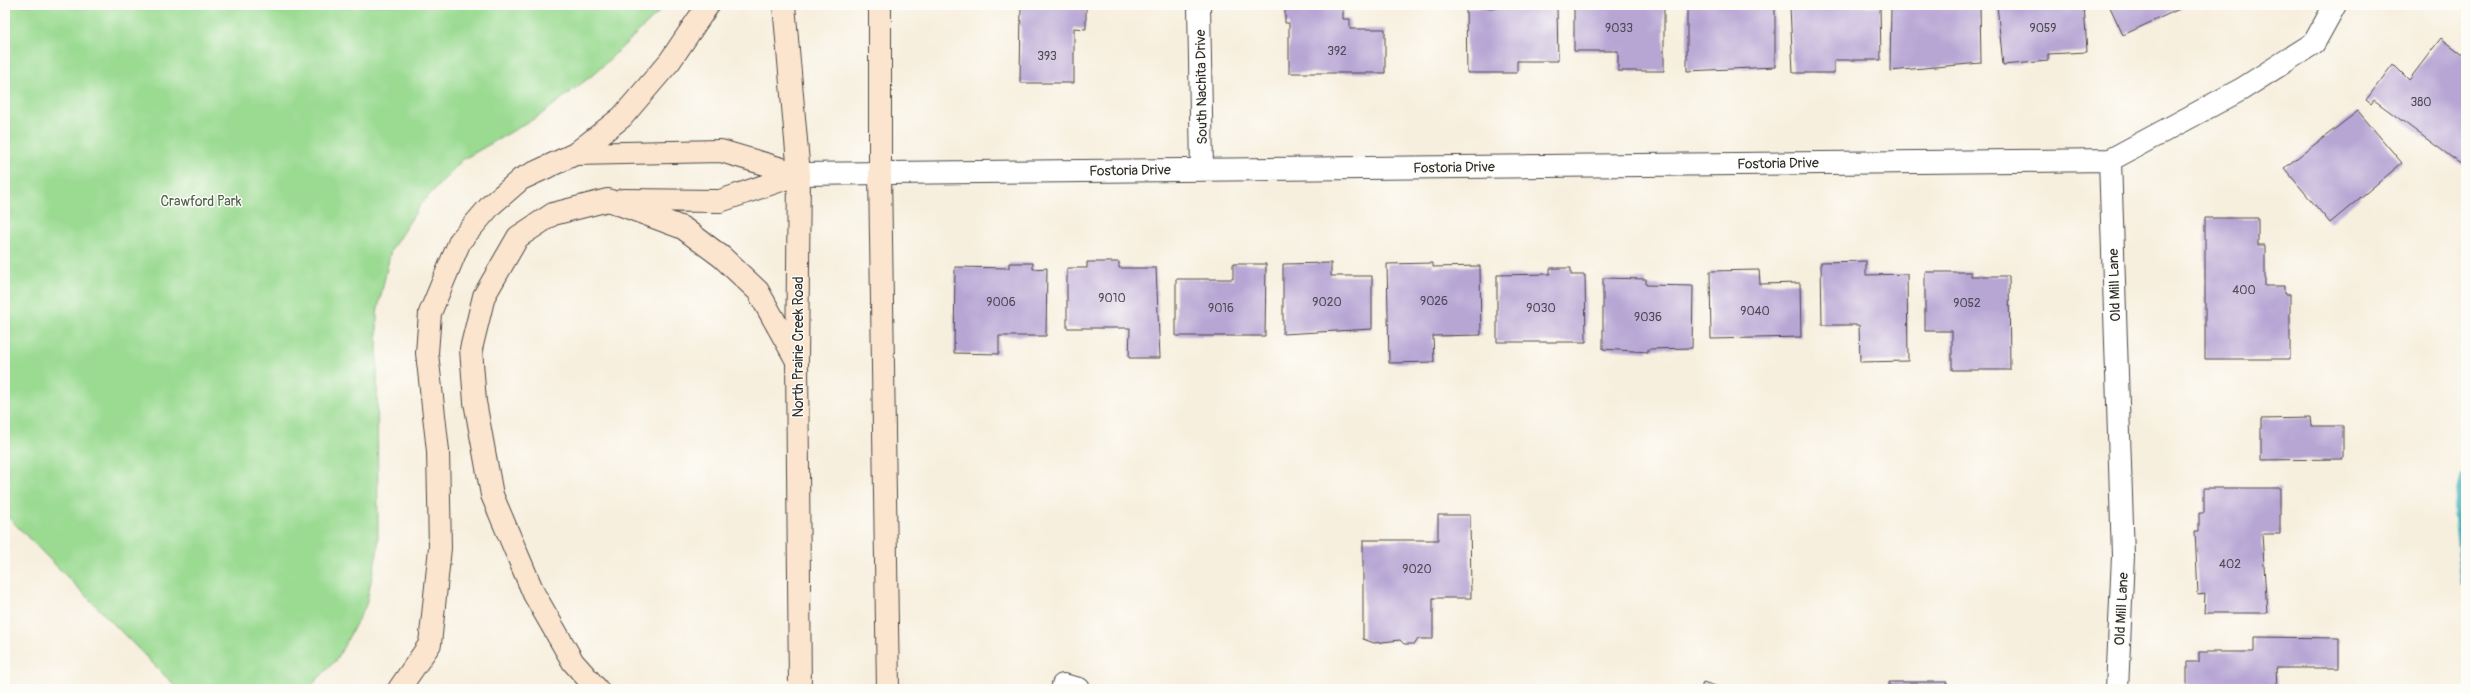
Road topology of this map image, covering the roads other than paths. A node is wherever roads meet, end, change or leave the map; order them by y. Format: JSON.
{"nodes":[{"id":1,"x":708,"y":5,"type":"edge"},
{"id":2,"x":784,"y":5,"type":"edge"},
{"id":3,"x":880,"y":5,"type":"edge"},
{"id":4,"x":1199,"y":5,"type":"edge"},
{"id":5,"x":2335,"y":5,"type":"edge"},
{"id":6,"x":575,"y":154,"type":"junction"},
{"id":7,"x":2110,"y":160,"type":"junction"},
{"id":8,"x":1202,"y":169,"type":"junction"},
{"id":9,"x":880,"y":173,"type":"junction"},
{"id":10,"x":799,"y":174,"type":"junction"},
{"id":11,"x":608,"y":200,"type":"junction"},
{"id":12,"x":797,"y":361,"type":"junction"},
{"id":13,"x":399,"y":689,"type":"edge"},
{"id":14,"x":597,"y":689,"type":"edge"},
{"id":15,"x":800,"y":689,"type":"edge"},
{"id":16,"x":888,"y":689,"type":"edge"},
{"id":17,"x":2117,"y":689,"type":"edge"}],
"edges":[{"from":1,"to":6,"type":"main road"},
{"from":2,"to":10,"type":"main road","name":"North Prairie Creek Road"},
{"from":3,"to":9,"type":"main road"},
{"from":4,"to":8,"type":"street","name":"South Nachita Drive"},
{"from":5,"to":7,"type":"street"},
{"from":6,"to":10,"type":"main road"},
{"from":6,"to":13,"type":"main road"},
{"from":7,"to":8,"type":"street","name":"Fostoria Drive"},
{"from":7,"to":17,"type":"street","name":"Old Mill Lane"},
{"from":8,"to":9,"type":"street","name":"Fostoria Drive"},
{"from":9,"to":10,"type":"street","name":"Fostoria Drive"},
{"from":9,"to":16,"type":"main road"},
{"from":10,"to":11,"type":"main road"},
{"from":10,"to":12,"type":"main road","name":"North Prairie Creek Road"},
{"from":11,"to":12,"type":"main road"},
{"from":11,"to":14,"type":"main road"},
{"from":12,"to":15,"type":"main road","name":"North Prairie Creek Road"}]}
